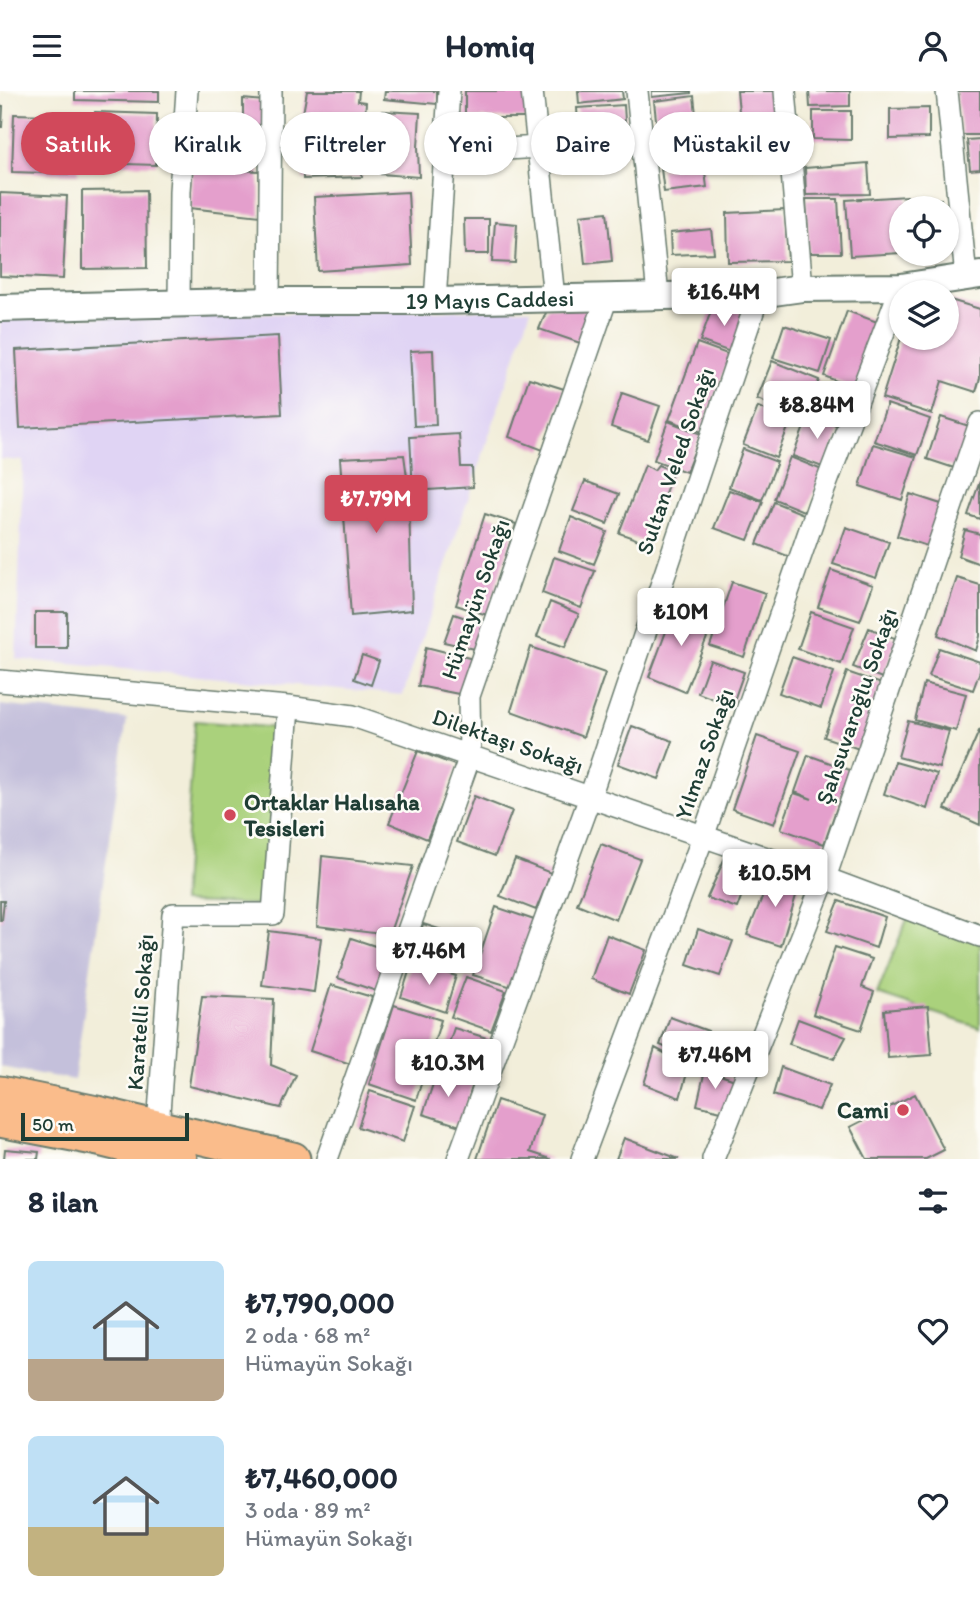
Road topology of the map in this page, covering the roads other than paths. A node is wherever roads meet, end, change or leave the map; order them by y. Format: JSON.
{"nodes":[{"id":1,"x":187,"y":91,"type":"edge"},
{"id":2,"x":271,"y":91,"type":"edge"},
{"id":3,"x":449,"y":91,"type":"edge"},
{"id":4,"x":532,"y":91,"type":"edge"},
{"id":5,"x":637,"y":91,"type":"edge"},
{"id":6,"x":785,"y":91,"type":"edge"},
{"id":7,"x":947,"y":91,"type":"edge"},
{"id":8,"x":447,"y":112,"type":"edge"},
{"id":9,"x":534,"y":112,"type":"edge"},
{"id":10,"x":443,"y":175,"type":"edge"},
{"id":11,"x":541,"y":175,"type":"edge"},
{"id":12,"x":973,"y":276,"type":"edge"},
{"id":13,"x":947,"y":280,"type":"edge"},
{"id":14,"x":889,"y":287,"type":"edge"},
{"id":15,"x":802,"y":288,"type":"junction"},
{"id":16,"x":759,"y":294,"type":"junction"},
{"id":17,"x":658,"y":295,"type":"junction"},
{"id":18,"x":607,"y":297,"type":"junction"},
{"id":19,"x":554,"y":298,"type":"junction"},
{"id":20,"x":269,"y":301,"type":"junction"},
{"id":21,"x":435,"y":301,"type":"junction"},
{"id":22,"x":178,"y":304,"type":"junction"},
{"id":23,"x":0,"y":308,"type":"edge"},
{"id":24,"x":889,"y":319,"type":"edge"},
{"id":25,"x":980,"y":423,"type":"edge"},
{"id":26,"x":0,"y":681,"type":"edge"},
{"id":27,"x":288,"y":707,"type":"junction"},
{"id":28,"x":470,"y":756,"type":"junction"},
{"id":29,"x":590,"y":797,"type":"junction"},
{"id":30,"x":703,"y":837,"type":"junction"},
{"id":31,"x":825,"y":878,"type":"junction"},
{"id":32,"x":980,"y":936,"type":"edge"},
{"id":33,"x":0,"y":1093,"type":"edge"},
{"id":34,"x":0,"y":1120,"type":"edge"},
{"id":35,"x":158,"y":1127,"type":"junction"},
{"id":36,"x":102,"y":1137,"type":"edge"},
{"id":37,"x":180,"y":1159,"type":"edge"},
{"id":38,"x":293,"y":1159,"type":"edge"},
{"id":39,"x":327,"y":1159,"type":"edge"},
{"id":40,"x":458,"y":1159,"type":"edge"},
{"id":41,"x":582,"y":1159,"type":"edge"},
{"id":42,"x":713,"y":1159,"type":"edge"}],
"edges":[{"from":1,"to":22,"type":"street"},
{"from":2,"to":20,"type":"street"},
{"from":3,"to":8,"type":"street"},
{"from":4,"to":9,"type":"street"},
{"from":5,"to":17,"type":"street"},
{"from":6,"to":15,"type":"street"},
{"from":7,"to":12,"type":"street"},
{"from":10,"to":21,"type":"street"},
{"from":11,"to":19,"type":"street"},
{"from":12,"to":13,"type":"street","name":"19 Mayıs Caddesi"},
{"from":14,"to":15,"type":"street","name":"19 Mayıs Caddesi"},
{"from":15,"to":16,"type":"street","name":"19 Mayıs Caddesi"},
{"from":16,"to":17,"type":"street","name":"19 Mayıs Caddesi"},
{"from":16,"to":29,"type":"street","name":"Sultan Veled Sokağı"},
{"from":17,"to":18,"type":"street","name":"19 Mayıs Caddesi"},
{"from":18,"to":19,"type":"street","name":"19 Mayıs Caddesi"},
{"from":18,"to":28,"type":"street","name":"Hümayün Sokağı"},
{"from":19,"to":21,"type":"street","name":"19 Mayıs Caddesi"},
{"from":20,"to":21,"type":"street","name":"19 Mayıs Caddesi"},
{"from":20,"to":22,"type":"street","name":"19 Mayıs Caddesi"},
{"from":22,"to":23,"type":"street","name":"19 Mayıs Caddesi"},
{"from":24,"to":30,"type":"street","name":"Yılmaz Sokağı"},
{"from":25,"to":31,"type":"street","name":"Şahsuvaroğlu Sokağı"},
{"from":26,"to":27,"type":"street","name":"Dilektaşı Sokağı"},
{"from":27,"to":28,"type":"street","name":"Dilektaşı Sokağı"},
{"from":27,"to":35,"type":"street","name":"Karatelli Sokağı"},
{"from":28,"to":29,"type":"street","name":"Dilektaşı Sokağı"},
{"from":28,"to":39,"type":"street","name":"Hümayün Sokağı"},
{"from":29,"to":30,"type":"street","name":"Dilektaşı Sokağı"},
{"from":29,"to":40,"type":"street","name":"Sultan Veled Sokağı"},
{"from":30,"to":31,"type":"street","name":"Dilektaşı Sokağı"},
{"from":30,"to":41,"type":"street","name":"Yılmaz Sokağı"},
{"from":31,"to":32,"type":"street","name":"Dilektaşı Sokağı"},
{"from":31,"to":42,"type":"street","name":"Şahsuvaroğlu Sokağı"},
{"from":33,"to":36,"type":"main road"},
{"from":34,"to":36,"type":"main road"},
{"from":35,"to":36,"type":"main road"},
{"from":35,"to":38,"type":"main road"},
{"from":36,"to":37,"type":"main road"}]}
